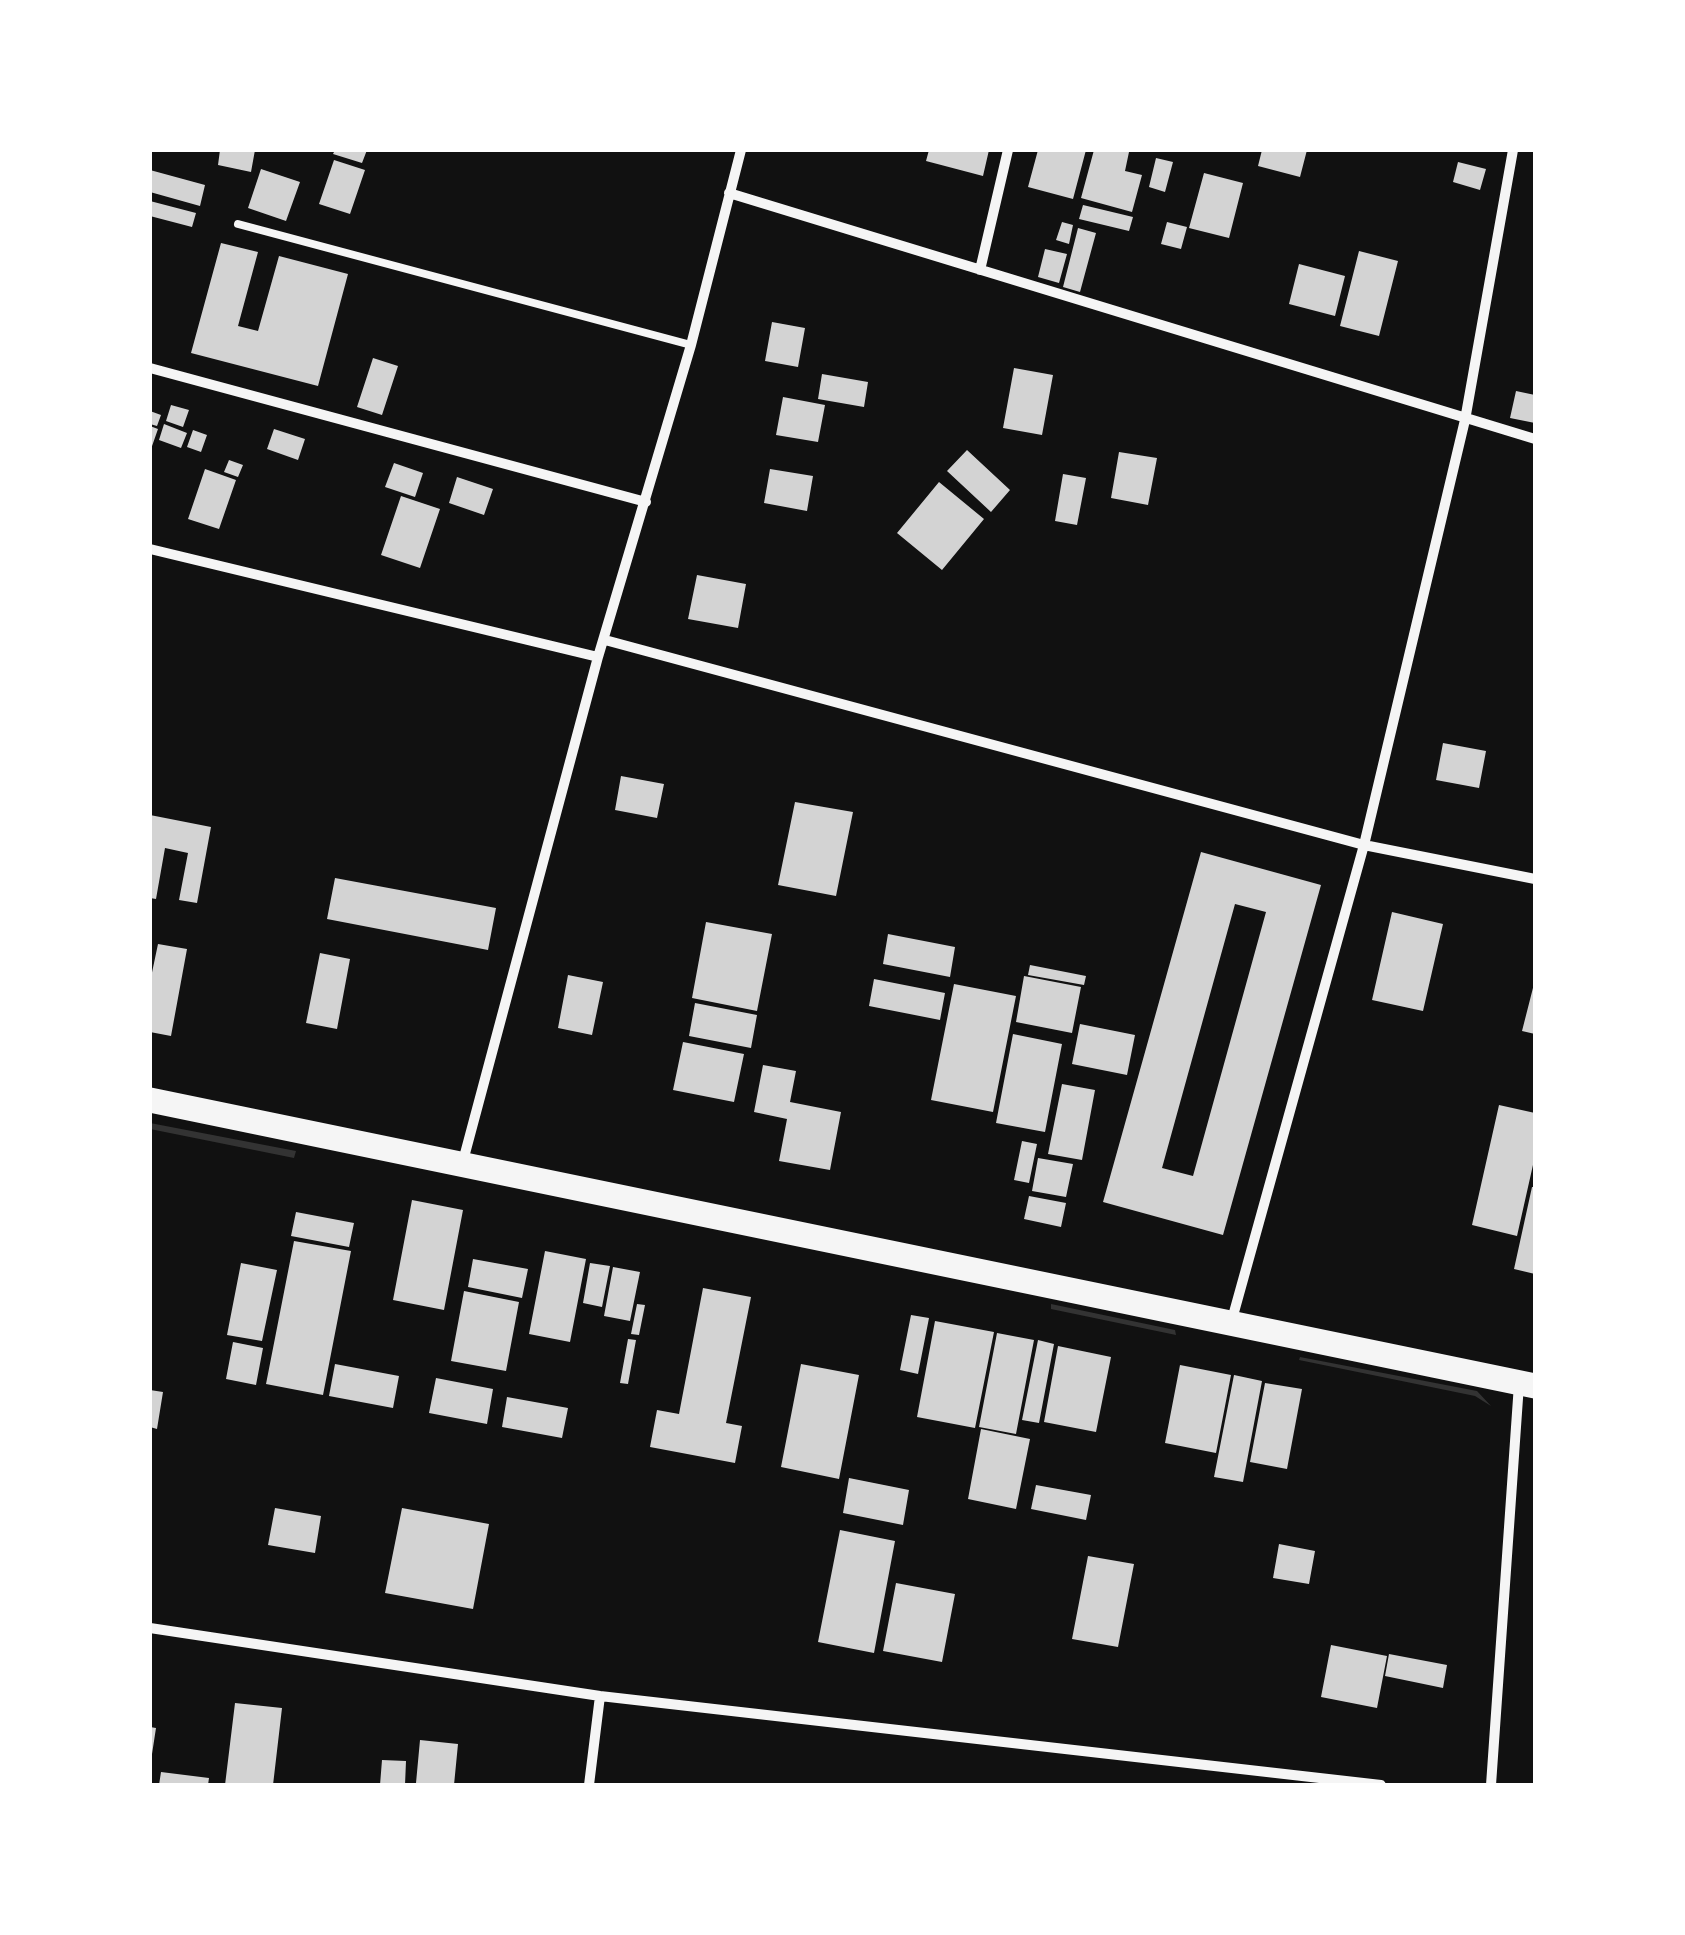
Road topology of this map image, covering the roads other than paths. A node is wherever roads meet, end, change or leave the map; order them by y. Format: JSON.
{"nodes":[{"id":1,"x":741,"y":150,"type":"edge"},
{"id":2,"x":1008,"y":150,"type":"edge"},
{"id":3,"x":1514,"y":150,"type":"edge"},
{"id":4,"x":729,"y":193,"type":"junction"},
{"id":5,"x":238,"y":224,"type":"dead end"},
{"id":6,"x":980,"y":270,"type":"junction"},
{"id":7,"x":691,"y":346,"type":"junction"},
{"id":8,"x":150,"y":368,"type":"edge"},
{"id":9,"x":1464,"y":420,"type":"junction"},
{"id":10,"x":1535,"y":440,"type":"edge"},
{"id":11,"x":646,"y":502,"type":"junction"},
{"id":12,"x":150,"y":549,"type":"edge"},
{"id":13,"x":605,"y":640,"type":"junction"},
{"id":14,"x":598,"y":657,"type":"junction"},
{"id":15,"x":1364,"y":845,"type":"junction"},
{"id":16,"x":1535,"y":879,"type":"edge"},
{"id":17,"x":150,"y":1100,"type":"edge"},
{"id":18,"x":462,"y":1166,"type":"junction"},
{"id":19,"x":1230,"y":1323,"type":"junction"},
{"id":20,"x":1527,"y":1384,"type":"edge"},
{"id":21,"x":150,"y":1628,"type":"edge"},
{"id":22,"x":600,"y":1696,"type":"junction"},
{"id":23,"x":589,"y":1785,"type":"edge"},
{"id":24,"x":1381,"y":1785,"type":"edge"},
{"id":25,"x":1491,"y":1785,"type":"edge"}],
"edges":[{"from":1,"to":4,"type":"street"},
{"from":2,"to":6,"type":"street"},
{"from":3,"to":9,"type":"street"},
{"from":4,"to":6,"type":"street"},
{"from":4,"to":7,"type":"street"},
{"from":5,"to":7,"type":"lane"},
{"from":6,"to":9,"type":"street"},
{"from":7,"to":11,"type":"street"},
{"from":8,"to":11,"type":"street"},
{"from":9,"to":10,"type":"street"},
{"from":9,"to":15,"type":"street"},
{"from":11,"to":13,"type":"street"},
{"from":12,"to":14,"type":"street"},
{"from":13,"to":14,"type":"street"},
{"from":13,"to":15,"type":"street"},
{"from":14,"to":18,"type":"street"},
{"from":15,"to":16,"type":"street"},
{"from":15,"to":19,"type":"street"},
{"from":17,"to":18,"type":"main road"},
{"from":18,"to":19,"type":"main road"},
{"from":19,"to":20,"type":"main road"},
{"from":20,"to":25,"type":"street"},
{"from":21,"to":22,"type":"street"},
{"from":22,"to":23,"type":"street"},
{"from":22,"to":24,"type":"street"}]}
